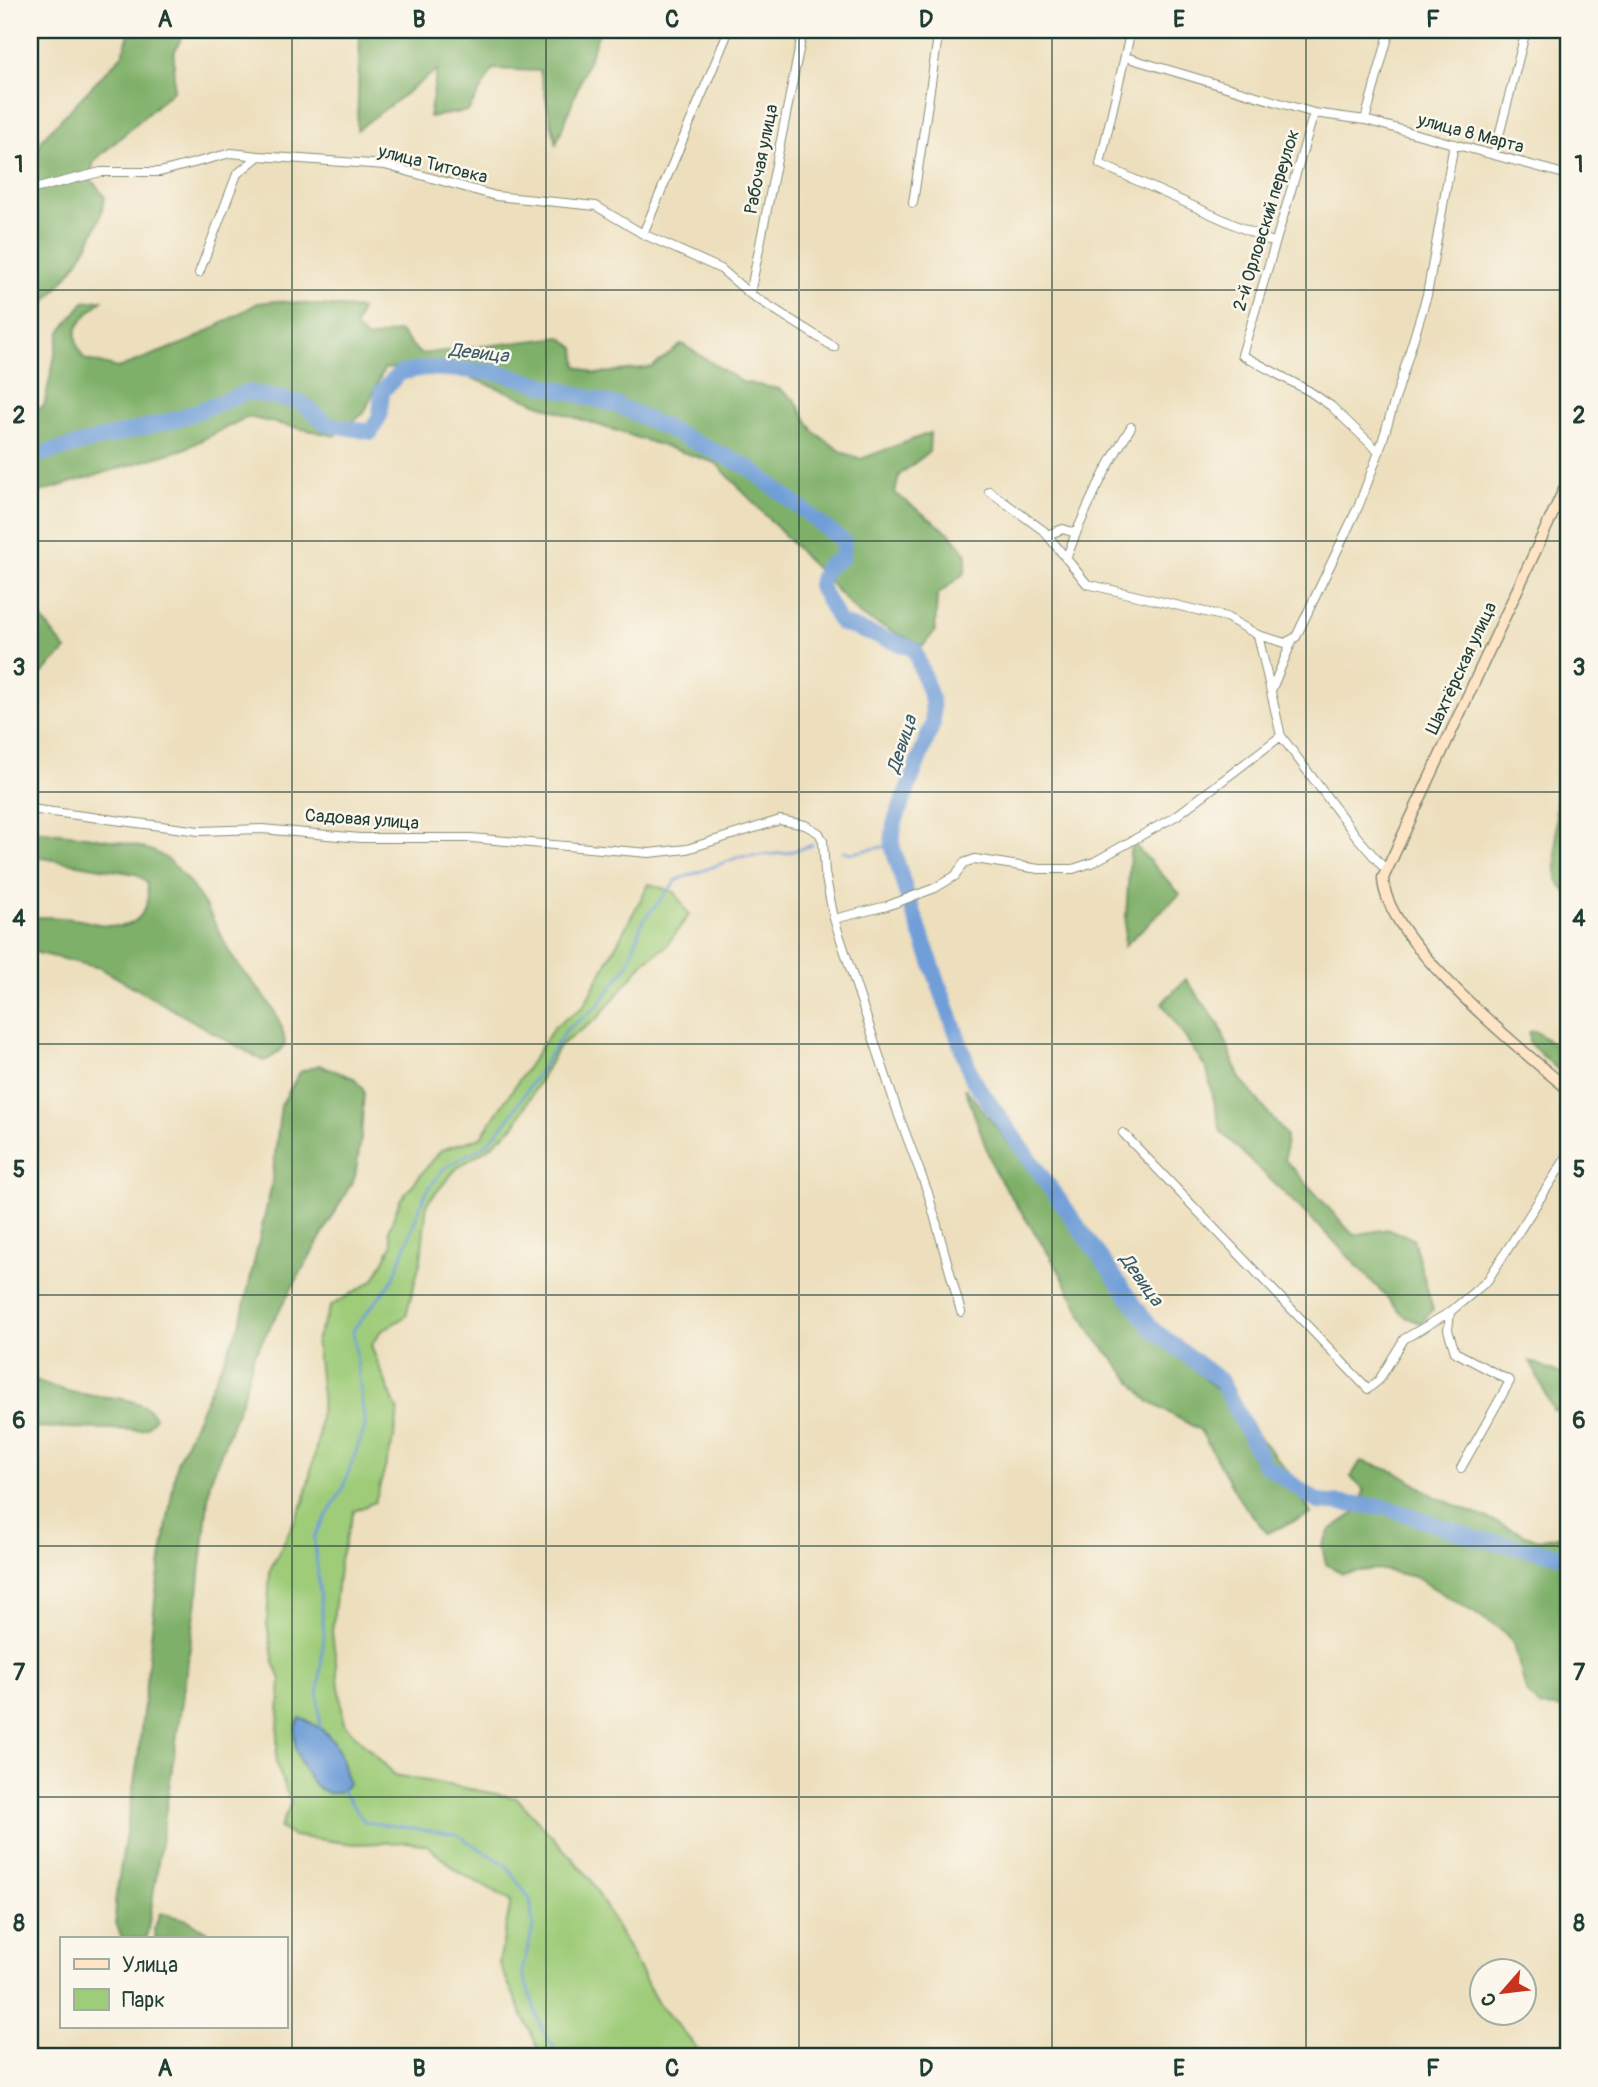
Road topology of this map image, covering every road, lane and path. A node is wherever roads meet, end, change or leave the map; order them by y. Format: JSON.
{"nodes":[{"id":1,"x":729,"y":30,"type":"edge"},
{"id":2,"x":803,"y":30,"type":"edge"},
{"id":3,"x":939,"y":30,"type":"edge"},
{"id":4,"x":1131,"y":30,"type":"edge"},
{"id":5,"x":1390,"y":30,"type":"edge"},
{"id":6,"x":1527,"y":30,"type":"edge"},
{"id":7,"x":1125,"y":57,"type":"junction"},
{"id":8,"x":1314,"y":113,"type":"junction"},
{"id":9,"x":1365,"y":120,"type":"junction"},
{"id":10,"x":1454,"y":144,"type":"junction"},
{"id":11,"x":260,"y":156,"type":"junction"},
{"id":12,"x":1494,"y":156,"type":"junction"},
{"id":13,"x":1568,"y":175,"type":"edge"},
{"id":14,"x":30,"y":190,"type":"edge"},
{"id":15,"x":913,"y":203,"type":"dead end"},
{"id":16,"x":643,"y":234,"type":"junction"},
{"id":17,"x":1275,"y":243,"type":"junction"},
{"id":18,"x":199,"y":274,"type":"dead end"},
{"id":19,"x":750,"y":294,"type":"junction"},
{"id":20,"x":834,"y":346,"type":"dead end"},
{"id":21,"x":1131,"y":427,"type":"dead end"},
{"id":22,"x":1379,"y":452,"type":"junction"},
{"id":23,"x":1568,"y":481,"type":"edge"},
{"id":24,"x":989,"y":491,"type":"dead end"},
{"id":25,"x":1075,"y":533,"type":"junction"},
{"id":26,"x":1047,"y":535,"type":"junction"},
{"id":27,"x":1066,"y":559,"type":"junction"},
{"id":28,"x":1258,"y":635,"type":"junction"},
{"id":29,"x":1292,"y":641,"type":"junction"},
{"id":30,"x":1271,"y":691,"type":"junction"},
{"id":31,"x":1281,"y":736,"type":"junction"},
{"id":32,"x":30,"y":809,"type":"edge"},
{"id":33,"x":1385,"y":869,"type":"junction"},
{"id":34,"x":834,"y":919,"type":"junction"},
{"id":35,"x":1568,"y":1089,"type":"edge"},
{"id":36,"x":1123,"y":1133,"type":"dead end"},
{"id":37,"x":1568,"y":1156,"type":"edge"},
{"id":38,"x":961,"y":1312,"type":"dead end"},
{"id":39,"x":1450,"y":1312,"type":"junction"},
{"id":40,"x":1461,"y":1468,"type":"dead end"}],
"edges":[{"from":1,"to":16,"type":"street"},
{"from":2,"to":19,"type":"street","name":"Рабочая улица"},
{"from":3,"to":15,"type":"street"},
{"from":4,"to":7,"type":"street"},
{"from":5,"to":9,"type":"street"},
{"from":6,"to":12,"type":"street"},
{"from":7,"to":8,"type":"street"},
{"from":7,"to":17,"type":"street"},
{"from":8,"to":9,"type":"street","name":"2-й Орловский переулок"},
{"from":8,"to":17,"type":"street","name":"2-й Орловский переулок"},
{"from":9,"to":10,"type":"street","name":"улица 8 Марта"},
{"from":10,"to":12,"type":"street","name":"улица 8 Марта"},
{"from":10,"to":22,"type":"street"},
{"from":11,"to":14,"type":"street","name":"улица Титовка"},
{"from":11,"to":16,"type":"street","name":"улица Титовка"},
{"from":11,"to":18,"type":"street"},
{"from":12,"to":13,"type":"street","name":"улица 8 Марта"},
{"from":16,"to":19,"type":"street","name":"улица Титовка"},
{"from":17,"to":22,"type":"street","name":"2-й Орловский переулок"},
{"from":19,"to":20,"type":"street","name":"улица Титовка"},
{"from":21,"to":25,"type":"street"},
{"from":22,"to":29,"type":"street"},
{"from":23,"to":33,"type":"street","name":"Шахтёрская улица"},
{"from":24,"to":26,"type":"street"},
{"from":25,"to":26,"type":"street"},
{"from":25,"to":27,"type":"street"},
{"from":26,"to":27,"type":"street"},
{"from":27,"to":28,"type":"street"},
{"from":28,"to":29,"type":"street"},
{"from":28,"to":30,"type":"street"},
{"from":29,"to":30,"type":"street"},
{"from":30,"to":31,"type":"street"},
{"from":31,"to":33,"type":"street"},
{"from":31,"to":34,"type":"street"},
{"from":32,"to":34,"type":"street","name":"Садовая улица"},
{"from":33,"to":35,"type":"street"},
{"from":34,"to":38,"type":"street","name":"Садовая улица"},
{"from":36,"to":39,"type":"street"},
{"from":37,"to":39,"type":"street"},
{"from":39,"to":40,"type":"street"}]}
